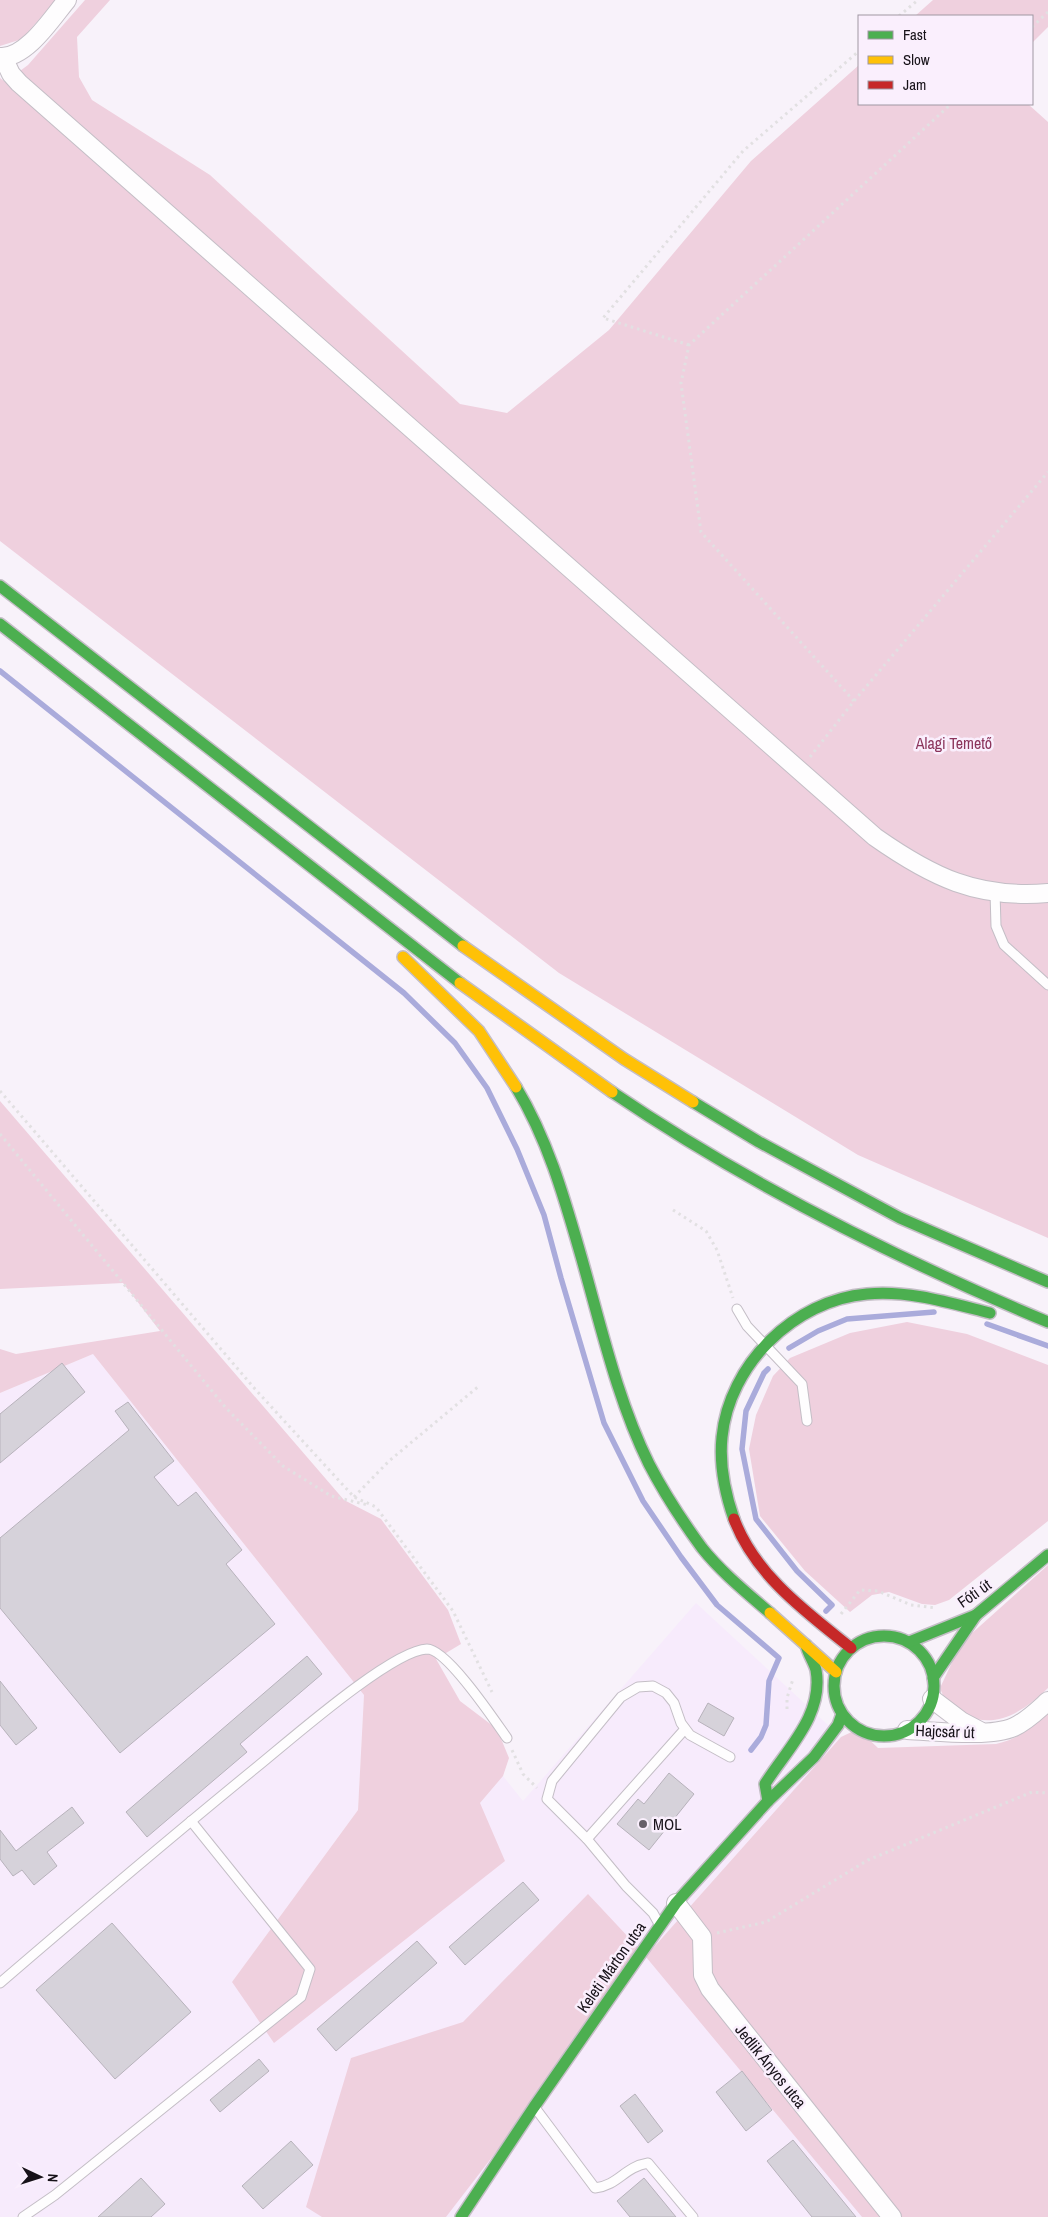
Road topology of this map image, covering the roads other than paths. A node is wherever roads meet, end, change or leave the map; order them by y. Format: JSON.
{"nodes":[{"id":1,"x":67,"y":0,"type":"edge"},
{"id":2,"x":2,"y":57,"type":"edge"},
{"id":3,"x":0,"y":586,"type":"edge"},
{"id":4,"x":0,"y":624,"type":"edge"},
{"id":5,"x":995,"y":892,"type":"junction"},
{"id":6,"x":1048,"y":893,"type":"edge"},
{"id":7,"x":368,"y":913,"type":"junction"},
{"id":8,"x":1048,"y":985,"type":"edge"},
{"id":9,"x":1048,"y":1282,"type":"edge"},
{"id":10,"x":737,"y":1309,"type":"road end"},
{"id":11,"x":1048,"y":1322,"type":"edge"},
{"id":12,"x":766,"y":1345,"type":"junction"},
{"id":13,"x":807,"y":1421,"type":"dead end"},
{"id":14,"x":1048,"y":1555,"type":"edge"},
{"id":15,"x":976,"y":1615,"type":"junction"},
{"id":16,"x":909,"y":1642,"type":"junction"},
{"id":17,"x":806,"y":1645,"type":"junction"},
{"id":18,"x":851,"y":1648,"type":"junction"},
{"id":19,"x":836,"y":1672,"type":"junction"},
{"id":20,"x":933,"y":1678,"type":"junction"},
{"id":21,"x":932,"y":1700,"type":"junction"},
{"id":22,"x":1048,"y":1701,"type":"edge"},
{"id":23,"x":842,"y":1714,"type":"junction"},
{"id":24,"x":686,"y":1729,"type":"junction"},
{"id":25,"x":907,"y":1730,"type":"junction"},
{"id":26,"x":982,"y":1732,"type":"junction"},
{"id":27,"x":850,"y":1734,"type":"junction"},
{"id":28,"x":507,"y":1738,"type":"road end"},
{"id":29,"x":730,"y":1757,"type":"dead end"},
{"id":30,"x":814,"y":1757,"type":"junction"},
{"id":31,"x":768,"y":1801,"type":"junction"},
{"id":32,"x":191,"y":1821,"type":"junction"},
{"id":33,"x":587,"y":1839,"type":"junction"},
{"id":34,"x":676,"y":1903,"type":"junction"},
{"id":35,"x":660,"y":1925,"type":"junction"},
{"id":36,"x":0,"y":1983,"type":"edge"},
{"id":37,"x":534,"y":2106,"type":"junction"},
{"id":38,"x":23,"y":2217,"type":"edge"},
{"id":39,"x":461,"y":2217,"type":"edge"},
{"id":40,"x":693,"y":2217,"type":"edge"},
{"id":41,"x":892,"y":2217,"type":"edge"}],
"edges":[{"from":1,"to":2,"type":"street"},
{"from":2,"to":5,"type":"street"},
{"from":3,"to":9,"type":"main road"},
{"from":4,"to":7,"type":"main road"},
{"from":5,"to":6,"type":"street"},
{"from":5,"to":8,"type":"lane"},
{"from":7,"to":11,"type":"main road"},
{"from":7,"to":17,"type":"main road"},
{"from":10,"to":12,"type":"lane"},
{"from":11,"to":12,"type":"main road"},
{"from":12,"to":13,"type":"lane"},
{"from":12,"to":18,"type":"main road"},
{"from":14,"to":15,"type":"main road","name":"Fóti út"},
{"from":15,"to":16,"type":"main road","name":"Fóti út"},
{"from":15,"to":20,"type":"main road"},
{"from":16,"to":18,"type":"main road"},
{"from":16,"to":20,"type":"main road"},
{"from":17,"to":19,"type":"main road"},
{"from":17,"to":31,"type":"main road"},
{"from":18,"to":19,"type":"main road"},
{"from":19,"to":23,"type":"main road"},
{"from":20,"to":21,"type":"main road"},
{"from":21,"to":25,"type":"main road"},
{"from":21,"to":26,"type":"street","name":"Hajcsár út"},
{"from":22,"to":26,"type":"street","name":"Hajcsár út"},
{"from":23,"to":27,"type":"main road"},
{"from":23,"to":30,"type":"main road","name":"Keleti Márton utca"},
{"from":24,"to":29,"type":"lane"},
{"from":24,"to":33,"type":"lane"},
{"from":24,"to":33,"type":"lane"},
{"from":25,"to":26,"type":"street","name":"Hajcsár út"},
{"from":25,"to":27,"type":"main road"},
{"from":27,"to":30,"type":"main road","name":"Keleti Márton utca"},
{"from":28,"to":32,"type":"lane"},
{"from":30,"to":31,"type":"main road","name":"Keleti Márton utca"},
{"from":31,"to":34,"type":"main road","name":"Keleti Márton utca"},
{"from":32,"to":36,"type":"lane"},
{"from":32,"to":38,"type":"lane"},
{"from":33,"to":35,"type":"lane"},
{"from":34,"to":35,"type":"main road","name":"Keleti Márton utca"},
{"from":34,"to":41,"type":"street","name":"Jedlik Ányos utca"},
{"from":35,"to":37,"type":"main road","name":"Keleti Márton utca"},
{"from":37,"to":39,"type":"main road","name":"Keleti Márton utca"},
{"from":37,"to":40,"type":"lane"}]}
